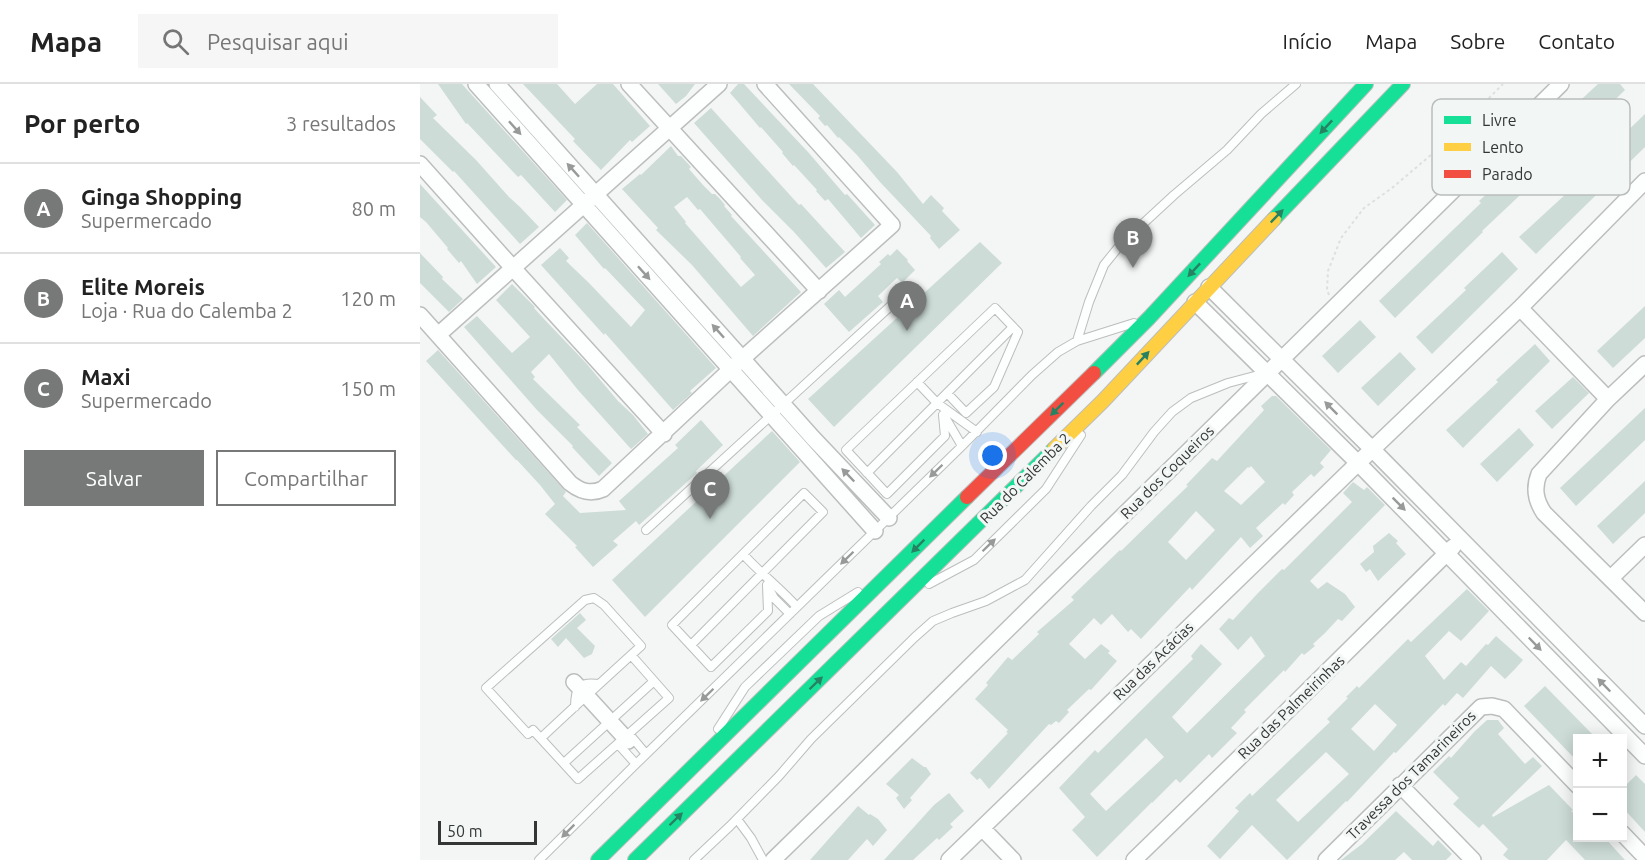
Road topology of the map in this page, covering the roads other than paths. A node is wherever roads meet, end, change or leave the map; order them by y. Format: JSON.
{"nodes":[{"id":1,"x":476,"y":84,"type":"edge"},
{"id":2,"x":497,"y":84,"type":"edge"},
{"id":3,"x":629,"y":84,"type":"edge"},
{"id":4,"x":719,"y":84,"type":"edge"},
{"id":5,"x":765,"y":84,"type":"edge"},
{"id":6,"x":1296,"y":84,"type":"edge"},
{"id":7,"x":1366,"y":84,"type":"edge"},
{"id":8,"x":1403,"y":84,"type":"edge"},
{"id":9,"x":1561,"y":84,"type":"edge"},
{"id":10,"x":1546,"y":99,"type":"edge"},
{"id":11,"x":669,"y":129,"type":"junction"},
{"id":12,"x":420,"y":164,"type":"edge"},
{"id":13,"x":1645,"y":181,"type":"edge"},
{"id":14,"x":1447,"y":195,"type":"edge"},
{"id":15,"x":589,"y":199,"type":"junction"},
{"id":16,"x":513,"y":268,"type":"junction"},
{"id":17,"x":1209,"y":287,"type":"junction"},
{"id":18,"x":908,"y":290,"type":"dead end"},
{"id":19,"x":819,"y":291,"type":"junction"},
{"id":20,"x":1195,"y":302,"type":"junction"},
{"id":21,"x":1520,"y":308,"type":"junction"},
{"id":22,"x":420,"y":315,"type":"edge"},
{"id":23,"x":1149,"y":318,"type":"junction"},
{"id":24,"x":1013,"y":327,"type":"junction"},
{"id":25,"x":438,"y":335,"type":"junction"},
{"id":26,"x":1077,"y":341,"type":"junction"},
{"id":27,"x":743,"y":358,"type":"junction"},
{"id":28,"x":1281,"y":359,"type":"junction"},
{"id":29,"x":1645,"y":364,"type":"edge"},
{"id":30,"x":731,"y":370,"type":"junction"},
{"id":31,"x":1267,"y":373,"type":"junction"},
{"id":32,"x":917,"y":382,"type":"junction"},
{"id":33,"x":947,"y":393,"type":"junction"},
{"id":34,"x":1608,"y":399,"type":"junction"},
{"id":35,"x":1103,"y":401,"type":"junction"},
{"id":36,"x":937,"y":403,"type":"junction"},
{"id":37,"x":783,"y":404,"type":"junction"},
{"id":38,"x":771,"y":415,"type":"junction"},
{"id":39,"x":943,"y":415,"type":"junction"},
{"id":40,"x":977,"y":432,"type":"junction"},
{"id":41,"x":664,"y":434,"type":"junction"},
{"id":42,"x":962,"y":446,"type":"junction"},
{"id":43,"x":1372,"y":450,"type":"junction"},
{"id":44,"x":1358,"y":463,"type":"junction"},
{"id":45,"x":867,"y":472,"type":"junction"},
{"id":46,"x":889,"y":518,"type":"junction"},
{"id":47,"x":646,"y":530,"type":"dead end"},
{"id":48,"x":875,"y":531,"type":"junction"},
{"id":49,"x":1460,"y":539,"type":"junction"},
{"id":50,"x":1645,"y":545,"type":"edge"},
{"id":51,"x":743,"y":554,"type":"junction"},
{"id":52,"x":1446,"y":554,"type":"junction"},
{"id":53,"x":897,"y":567,"type":"junction"},
{"id":54,"x":761,"y":574,"type":"junction"},
{"id":55,"x":1611,"y":579,"type":"junction"},
{"id":56,"x":767,"y":585,"type":"junction"},
{"id":57,"x":904,"y":597,"type":"junction"},
{"id":58,"x":797,"y":607,"type":"junction"},
{"id":59,"x":1645,"y":613,"type":"edge"},
{"id":60,"x":790,"y":614,"type":"junction"},
{"id":61,"x":691,"y":645,"type":"junction"},
{"id":62,"x":631,"y":655,"type":"junction"},
{"id":63,"x":654,"y":681,"type":"junction"},
{"id":64,"x":580,"y":688,"type":"junction"},
{"id":65,"x":610,"y":721,"type":"junction"},
{"id":66,"x":1645,"y":726,"type":"edge"},
{"id":67,"x":541,"y":738,"type":"junction"},
{"id":68,"x":625,"y":739,"type":"junction"},
{"id":69,"x":646,"y":754,"type":"junction"},
{"id":70,"x":1645,"y":756,"type":"edge"},
{"id":71,"x":564,"y":763,"type":"junction"},
{"id":72,"x":636,"y":764,"type":"junction"},
{"id":73,"x":694,"y":766,"type":"junction"},
{"id":74,"x":1573,"y":781,"type":"edge"},
{"id":75,"x":1400,"y":785,"type":"junction"},
{"id":76,"x":737,"y":819,"type":"junction"},
{"id":77,"x":982,"y":828,"type":"junction"},
{"id":78,"x":1627,"y":837,"type":"edge"},
{"id":79,"x":1645,"y":857,"type":"edge"},
{"id":80,"x":539,"y":860,"type":"edge"},
{"id":81,"x":598,"y":860,"type":"edge"},
{"id":82,"x":634,"y":860,"type":"edge"},
{"id":83,"x":694,"y":860,"type":"edge"},
{"id":84,"x":763,"y":860,"type":"edge"},
{"id":85,"x":773,"y":860,"type":"edge"},
{"id":86,"x":949,"y":860,"type":"edge"},
{"id":87,"x":1013,"y":860,"type":"edge"},
{"id":88,"x":1134,"y":860,"type":"edge"},
{"id":89,"x":1326,"y":860,"type":"edge"},
{"id":90,"x":1473,"y":860,"type":"edge"}],
"edges":[{"from":1,"to":15,"type":"street","one_way":true},
{"from":15,"to":2,"type":"street","one_way":true},
{"from":3,"to":11,"type":"street"},
{"from":4,"to":11,"type":"street"},
{"from":5,"to":19,"type":"street"},
{"from":6,"to":26,"type":"lane"},
{"from":7,"to":23,"type":"main road","name":"Rua do Calemba 2","one_way":true},
{"from":17,"to":8,"type":"main road","name":"Rua do Calemba 2","one_way":true},
{"from":9,"to":10,"type":"street","name":"Rua dos Coqueiros"},
{"from":11,"to":15,"type":"street"},
{"from":11,"to":19,"type":"street"},
{"from":12,"to":16,"type":"street"},
{"from":13,"to":21,"type":"street","name":"Rua das Acácias"},
{"from":14,"to":28,"type":"street","name":"Rua dos Coqueiros"},
{"from":15,"to":16,"type":"street"},
{"from":27,"to":15,"type":"street","one_way":true},
{"from":15,"to":30,"type":"street","one_way":true},
{"from":16,"to":25,"type":"street"},
{"from":16,"to":41,"type":"street"},
{"from":17,"to":20,"type":"main road","name":"Rua do Calemba 2"},
{"from":17,"to":28,"type":"street"},
{"from":18,"to":37,"type":"lane"},
{"from":19,"to":27,"type":"street"},
{"from":20,"to":31,"type":"street"},
{"from":35,"to":20,"type":"main road","name":"Rua do Calemba 2","one_way":true},
{"from":21,"to":34,"type":"street"},
{"from":21,"to":43,"type":"street","name":"Rua das Acácias"},
{"from":22,"to":25,"type":"street"},
{"from":23,"to":26,"type":"lane"},
{"from":23,"to":53,"type":"main road","name":"Rua do Calemba 2","one_way":true},
{"from":24,"to":32,"type":"lane"},
{"from":24,"to":33,"type":"lane"},
{"from":24,"to":33,"type":"lane"},
{"from":25,"to":41,"type":"street"},
{"from":26,"to":40,"type":"lane"},
{"from":27,"to":30,"type":"street"},
{"from":27,"to":37,"type":"street"},
{"from":28,"to":31,"type":"street","name":"Rua dos Coqueiros"},
{"from":43,"to":28,"type":"street","one_way":true},
{"from":29,"to":34,"type":"street"},
{"from":30,"to":38,"type":"street"},
{"from":30,"to":41,"type":"street"},
{"from":31,"to":44,"type":"street"},
{"from":31,"to":76,"type":"lane"},
{"from":31,"to":85,"type":"street","name":"Rua dos Coqueiros"},
{"from":32,"to":36,"type":"lane"},
{"from":32,"to":45,"type":"lane"},
{"from":33,"to":36,"type":"lane"},
{"from":34,"to":55,"type":"street"},
{"from":35,"to":57,"type":"main road","name":"Rua do Calemba 2"},
{"from":57,"to":35,"type":"lane","one_way":true},
{"from":36,"to":39,"type":"lane"},
{"from":36,"to":40,"type":"lane"},
{"from":36,"to":45,"type":"lane"},
{"from":37,"to":38,"type":"lane"},
{"from":46,"to":37,"type":"street","one_way":true},
{"from":38,"to":47,"type":"lane"},
{"from":38,"to":48,"type":"street"},
{"from":39,"to":42,"type":"lane"},
{"from":39,"to":45,"type":"lane"},
{"from":40,"to":42,"type":"lane"},
{"from":42,"to":46,"type":"lane","one_way":true},
{"from":43,"to":44,"type":"street","name":"Rua das Acácias"},
{"from":43,"to":49,"type":"street"},
{"from":44,"to":52,"type":"street","one_way":true},
{"from":44,"to":77,"type":"street","name":"Rua das Acácias"},
{"from":46,"to":48,"type":"lane"},
{"from":48,"to":58,"type":"lane","one_way":true},
{"from":49,"to":52,"type":"street","name":"Rua das Palmeirinhas"},
{"from":66,"to":49,"type":"street","one_way":true},
{"from":50,"to":55,"type":"street"},
{"from":51,"to":54,"type":"lane"},
{"from":51,"to":54,"type":"lane"},
{"from":51,"to":61,"type":"lane"},
{"from":52,"to":70,"type":"street","one_way":true},
{"from":52,"to":88,"type":"street","name":"Rua das Palmeirinhas"},
{"from":53,"to":73,"type":"main road","name":"Rua do Calemba 2"},
{"from":53,"to":73,"type":"lane"},
{"from":54,"to":56,"type":"lane"},
{"from":54,"to":58,"type":"lane"},
{"from":54,"to":61,"type":"lane"},
{"from":55,"to":59,"type":"street"},
{"from":56,"to":60,"type":"lane"},
{"from":56,"to":61,"type":"lane"},
{"from":82,"to":57,"type":"main road","name":"Rua do Calemba 2","one_way":true},
{"from":58,"to":60,"type":"lane"},
{"from":60,"to":69,"type":"lane","one_way":true},
{"from":62,"to":63,"type":"lane"},
{"from":62,"to":64,"type":"lane"},
{"from":62,"to":67,"type":"lane"},
{"from":63,"to":65,"type":"lane"},
{"from":63,"to":68,"type":"lane"},
{"from":64,"to":65,"type":"street"},
{"from":64,"to":67,"type":"lane"},
{"from":65,"to":68,"type":"street"},
{"from":65,"to":71,"type":"lane"},
{"from":67,"to":71,"type":"lane"},
{"from":68,"to":69,"type":"lane"},
{"from":68,"to":71,"type":"lane"},
{"from":68,"to":72,"type":"lane"},
{"from":69,"to":72,"type":"lane"},
{"from":72,"to":80,"type":"lane","one_way":true},
{"from":73,"to":81,"type":"main road","name":"Rua do Calemba 2"},
{"from":74,"to":75,"type":"street","name":"Travessa dos Tamarineiros"},
{"from":75,"to":89,"type":"street","name":"Travessa dos Tamarineiros"},
{"from":75,"to":90,"type":"street"},
{"from":76,"to":83,"type":"lane"},
{"from":76,"to":84,"type":"lane"},
{"from":77,"to":86,"type":"street","name":"Rua das Acácias"},
{"from":77,"to":87,"type":"street"},
{"from":78,"to":79,"type":"street"}]}
